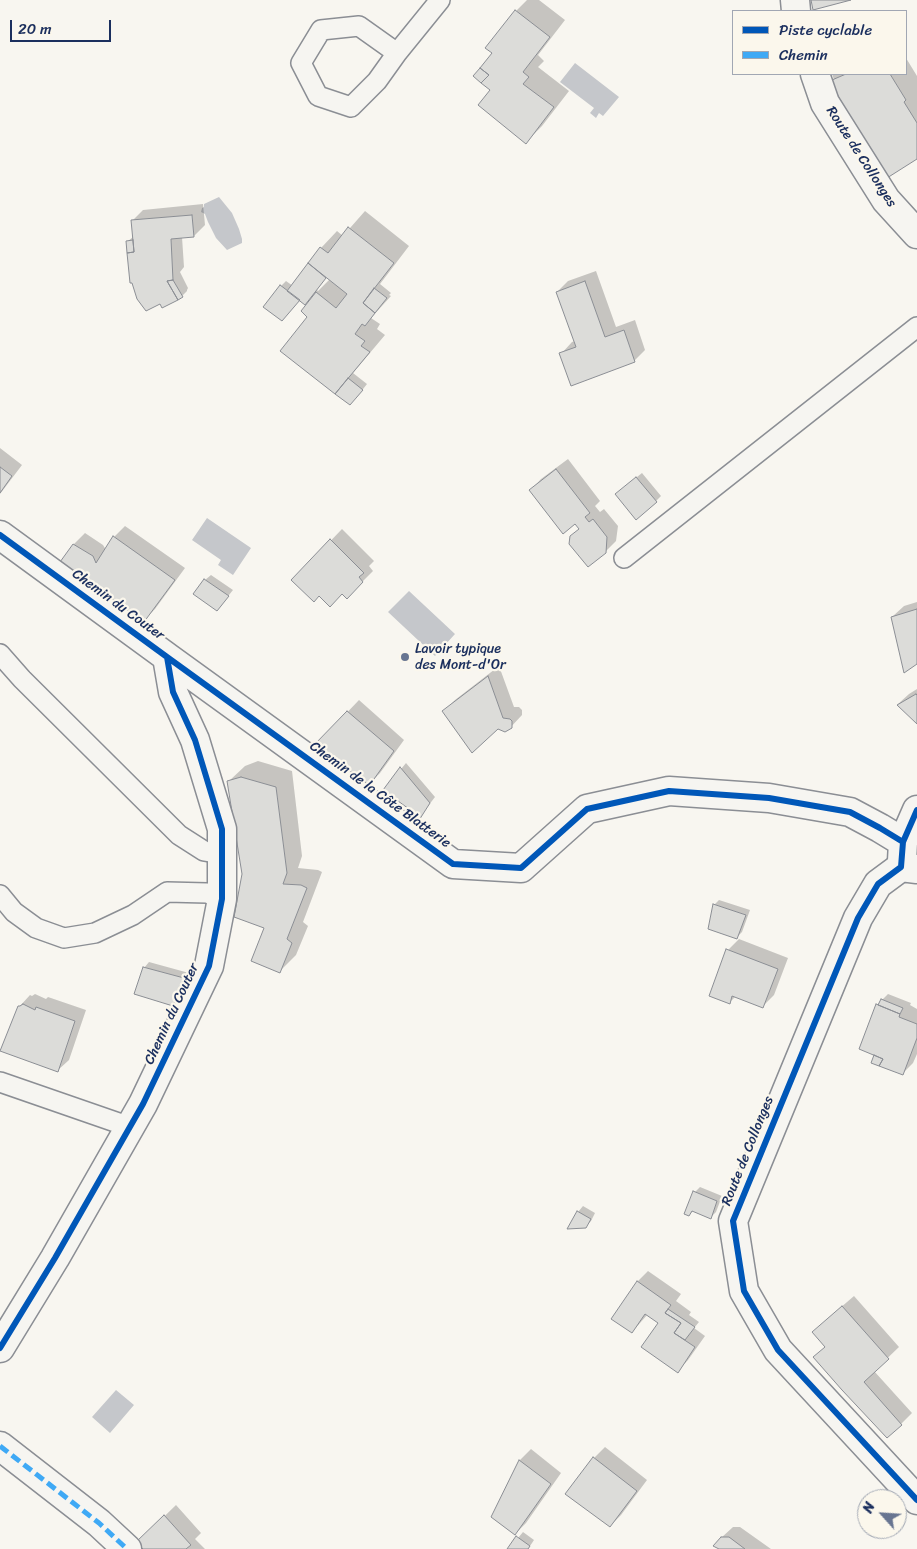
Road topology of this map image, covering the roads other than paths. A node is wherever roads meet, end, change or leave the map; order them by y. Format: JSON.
{"nodes":[{"id":1,"x":440,"y":0,"type":"edge"},
{"id":2,"x":396,"y":53,"type":"junction"},
{"id":3,"x":815,"y":75,"type":"edge"},
{"id":4,"x":917,"y":234,"type":"edge"},
{"id":5,"x":917,"y":327,"type":"edge"},
{"id":6,"x":0,"y":535,"type":"edge"},
{"id":7,"x":624,"y":558,"type":"dead end"},
{"id":8,"x":0,"y":654,"type":"edge"},
{"id":9,"x":167,"y":657,"type":"junction"},
{"id":10,"x":917,"y":810,"type":"edge"},
{"id":11,"x":222,"y":854,"type":"junction"},
{"id":12,"x":907,"y":859,"type":"edge"},
{"id":13,"x":0,"y":895,"type":"edge"},
{"id":14,"x":222,"y":899,"type":"junction"},
{"id":15,"x":0,"y":1082,"type":"edge"},
{"id":16,"x":130,"y":1127,"type":"junction"},
{"id":17,"x":0,"y":1348,"type":"edge"},
{"id":18,"x":0,"y":1446,"type":"edge"},
{"id":19,"x":917,"y":1500,"type":"edge"},
{"id":20,"x":127,"y":1549,"type":"edge"}],
"edges":[{"from":1,"to":2,"type":"lane"},
{"from":2,"to":2,"type":"lane"},
{"from":3,"to":4,"type":"street","name":"Route de Collonges"},
{"from":5,"to":7,"type":"lane"},
{"from":6,"to":9,"type":"street","name":"Chemin du Couter"},
{"from":8,"to":11,"type":"lane"},
{"from":9,"to":11,"type":"street","name":"Chemin du Couter"},
{"from":9,"to":12,"type":"street","name":"Chemin de la Côte Blatterie"},
{"from":10,"to":12,"type":"street","name":"Route de Collonges"},
{"from":11,"to":14,"type":"street","name":"Chemin du Couter"},
{"from":12,"to":19,"type":"street","name":"Route de Collonges"},
{"from":13,"to":14,"type":"lane"},
{"from":14,"to":16,"type":"street","name":"Chemin du Couter"},
{"from":15,"to":16,"type":"lane"},
{"from":16,"to":17,"type":"street","name":"Chemin du Couter"},
{"from":18,"to":20,"type":"street"}]}
